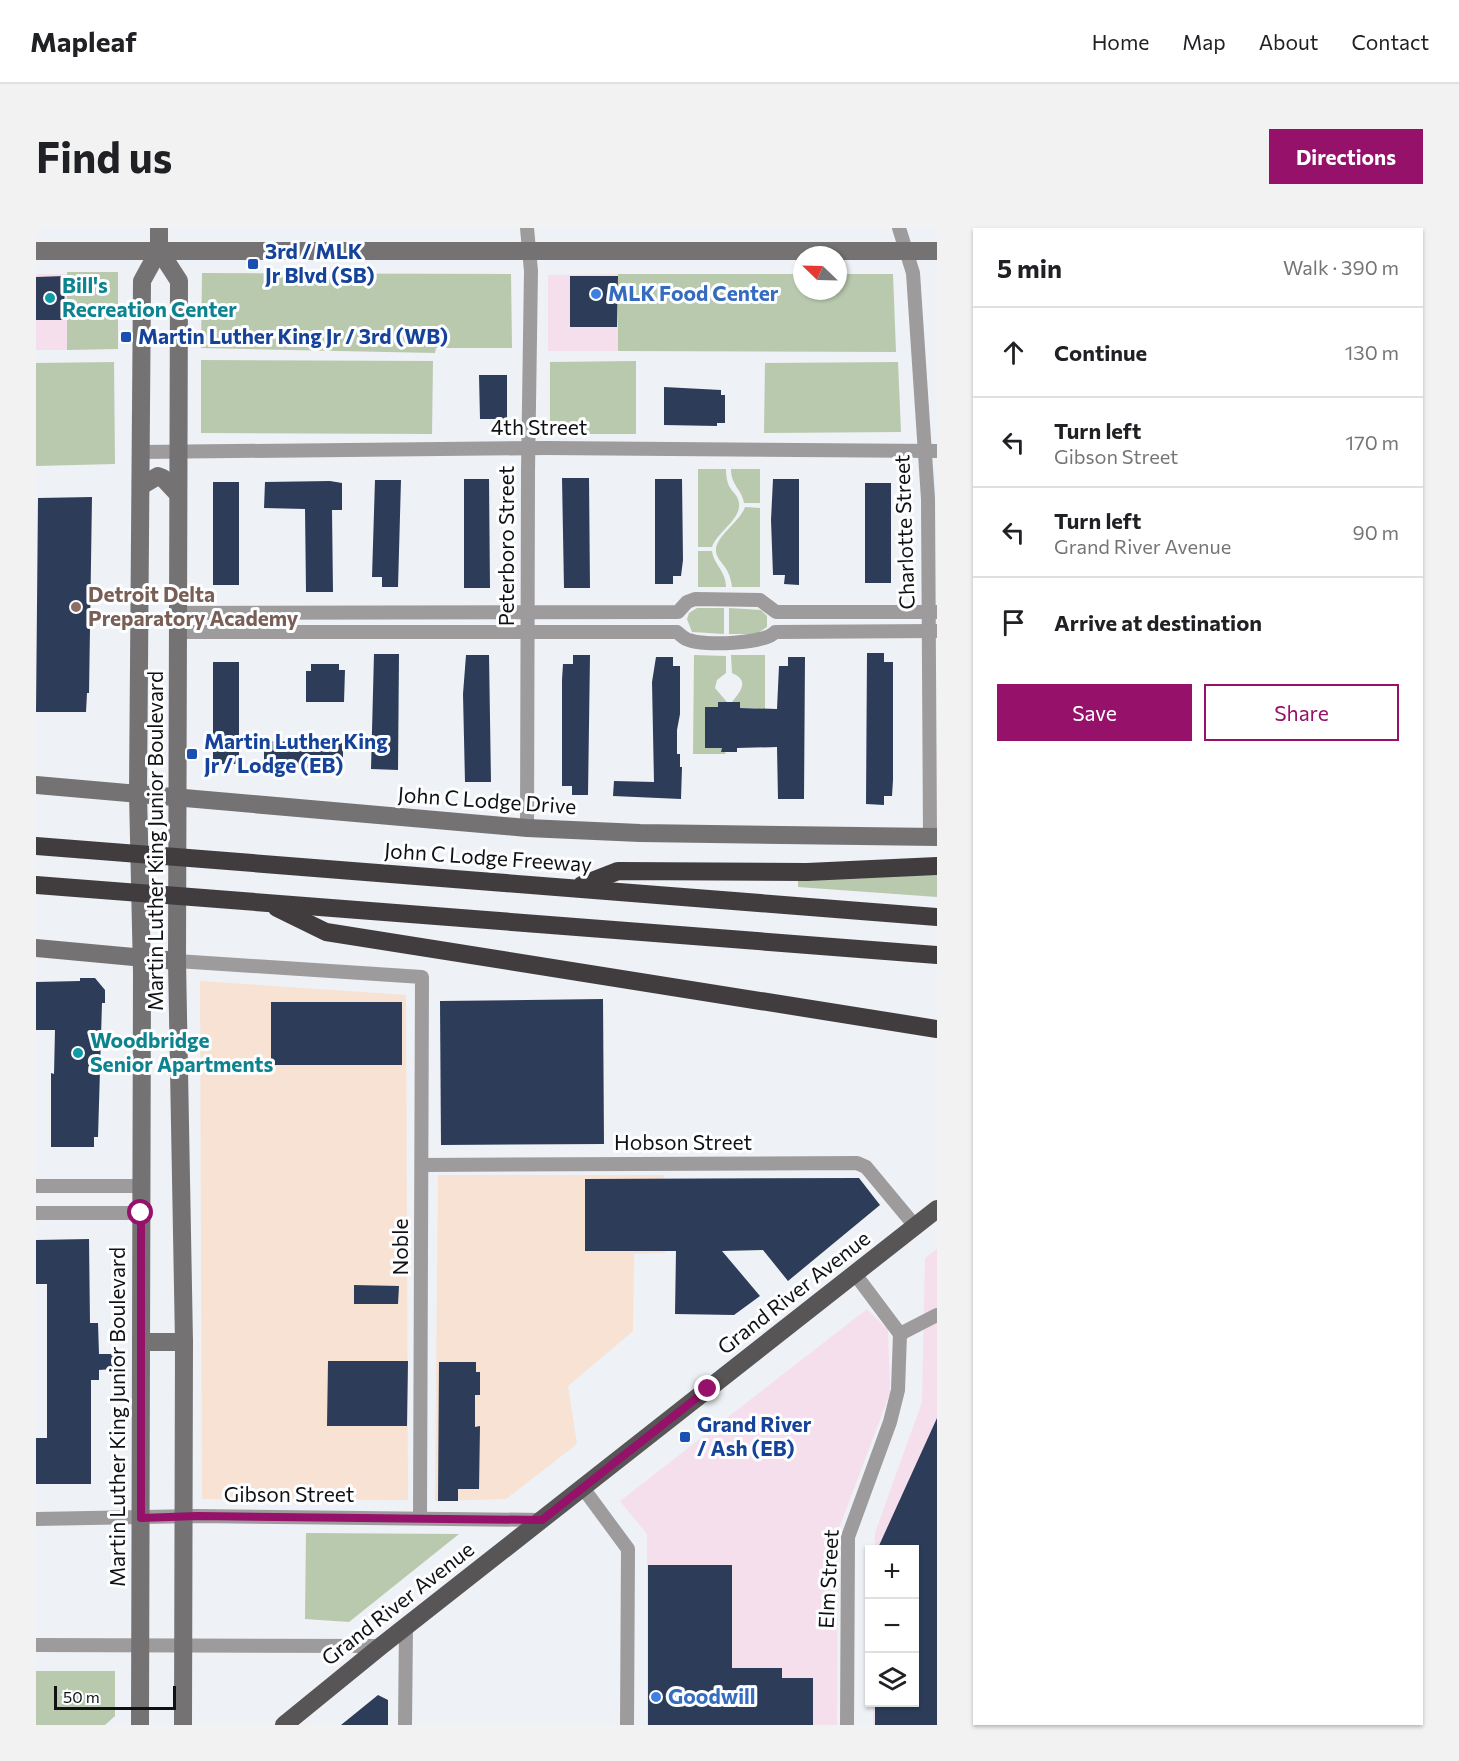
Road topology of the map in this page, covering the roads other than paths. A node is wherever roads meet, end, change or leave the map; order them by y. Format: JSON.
{"nodes":[{"id":1,"x":159,"y":228,"type":"edge"},
{"id":2,"x":528,"y":228,"type":"edge"},
{"id":3,"x":899,"y":228,"type":"edge"},
{"id":4,"x":531,"y":249,"type":"junction"},
{"id":5,"x":159,"y":250,"type":"junction"},
{"id":6,"x":906,"y":250,"type":"junction"},
{"id":7,"x":937,"y":250,"type":"edge"},
{"id":8,"x":36,"y":251,"type":"edge"},
{"id":9,"x":528,"y":448,"type":"junction"},
{"id":10,"x":930,"y":451,"type":"edge"},
{"id":11,"x":141,"y":452,"type":"junction"},
{"id":12,"x":178,"y":452,"type":"junction"},
{"id":13,"x":141,"y":486,"type":"junction"},
{"id":14,"x":177,"y":493,"type":"junction"},
{"id":15,"x":527,"y":612,"type":"junction"},
{"id":16,"x":678,"y":612,"type":"junction"},
{"id":17,"x":776,"y":612,"type":"junction"},
{"id":18,"x":933,"y":612,"type":"edge"},
{"id":19,"x":177,"y":613,"type":"junction"},
{"id":20,"x":934,"y":631,"type":"edge"},
{"id":21,"x":177,"y":632,"type":"junction"},
{"id":22,"x":528,"y":632,"type":"junction"},
{"id":23,"x":677,"y":632,"type":"junction"},
{"id":24,"x":775,"y":632,"type":"junction"},
{"id":25,"x":36,"y":785,"type":"edge"},
{"id":26,"x":138,"y":793,"type":"junction"},
{"id":27,"x":178,"y":797,"type":"junction"},
{"id":28,"x":527,"y":828,"type":"junction"},
{"id":29,"x":934,"y":837,"type":"edge"},
{"id":30,"x":36,"y":846,"type":"edge"},
{"id":31,"x":937,"y":866,"type":"edge"},
{"id":32,"x":36,"y":885,"type":"edge"},
{"id":33,"x":578,"y":887,"type":"junction"},
{"id":34,"x":268,"y":903,"type":"junction"},
{"id":35,"x":937,"y":916,"type":"edge"},
{"id":36,"x":36,"y":948,"type":"edge"},
{"id":37,"x":937,"y":955,"type":"edge"},
{"id":38,"x":142,"y":958,"type":"junction"},
{"id":39,"x":177,"y":961,"type":"junction"},
{"id":40,"x":937,"y":1029,"type":"edge"},
{"id":41,"x":422,"y":1165,"type":"junction"},
{"id":42,"x":36,"y":1186,"type":"edge"},
{"id":43,"x":141,"y":1186,"type":"junction"},
{"id":44,"x":937,"y":1209,"type":"edge"},
{"id":45,"x":141,"y":1213,"type":"junction"},
{"id":46,"x":36,"y":1214,"type":"edge"},
{"id":47,"x":915,"y":1226,"type":"junction"},
{"id":48,"x":855,"y":1274,"type":"junction"},
{"id":49,"x":937,"y":1315,"type":"edge"},
{"id":50,"x":900,"y":1334,"type":"junction"},
{"id":51,"x":141,"y":1342,"type":"junction"},
{"id":52,"x":184,"y":1342,"type":"junction"},
{"id":53,"x":583,"y":1488,"type":"junction"},
{"id":54,"x":141,"y":1518,"type":"junction"},
{"id":55,"x":183,"y":1518,"type":"junction"},
{"id":56,"x":420,"y":1518,"type":"junction"},
{"id":57,"x":36,"y":1519,"type":"edge"},
{"id":58,"x":542,"y":1520,"type":"junction"},
{"id":59,"x":406,"y":1626,"type":"junction"},
{"id":60,"x":140,"y":1644,"type":"junction"},
{"id":61,"x":36,"y":1645,"type":"edge"},
{"id":62,"x":183,"y":1645,"type":"junction"},
{"id":63,"x":381,"y":1646,"type":"junction"},
{"id":64,"x":140,"y":1725,"type":"edge"},
{"id":65,"x":183,"y":1725,"type":"edge"},
{"id":66,"x":284,"y":1725,"type":"edge"},
{"id":67,"x":405,"y":1725,"type":"edge"},
{"id":68,"x":627,"y":1725,"type":"edge"},
{"id":69,"x":846,"y":1725,"type":"edge"}],
"edges":[{"from":1,"to":5,"type":"main road","name":"Martin Luther King Junior Boulevard"},
{"from":2,"to":4,"type":"street","name":"Peterboro Street"},
{"from":3,"to":6,"type":"street","name":"Charlotte Street"},
{"from":4,"to":5,"type":"main road"},
{"from":4,"to":6,"type":"main road"},
{"from":4,"to":9,"type":"street","name":"Peterboro Street"},
{"from":5,"to":8,"type":"main road"},
{"from":5,"to":11,"type":"main road","name":"Martin Luther King Junior Boulevard"},
{"from":5,"to":12,"type":"main road","name":"Martin Luther King Junior Boulevard"},
{"from":6,"to":7,"type":"main road"},
{"from":6,"to":10,"type":"street","name":"Charlotte Street"},
{"from":9,"to":10,"type":"street","name":"4th Street"},
{"from":9,"to":12,"type":"street","name":"4th Street"},
{"from":9,"to":15,"type":"street","name":"Peterboro Street"},
{"from":10,"to":18,"type":"street","name":"Charlotte Street"},
{"from":11,"to":12,"type":"street","name":"4th Street"},
{"from":11,"to":13,"type":"main road","name":"Martin Luther King Junior Boulevard"},
{"from":12,"to":14,"type":"main road","name":"Martin Luther King Junior Boulevard"},
{"from":13,"to":14,"type":"main road"},
{"from":13,"to":26,"type":"main road","name":"Martin Luther King Junior Boulevard"},
{"from":14,"to":19,"type":"main road","name":"Martin Luther King Junior Boulevard"},
{"from":15,"to":16,"type":"street"},
{"from":15,"to":19,"type":"street"},
{"from":15,"to":22,"type":"street","name":"Peterboro Street"},
{"from":16,"to":17,"type":"street"},
{"from":16,"to":23,"type":"street"},
{"from":17,"to":18,"type":"street"},
{"from":17,"to":24,"type":"street"},
{"from":18,"to":20,"type":"street","name":"Charlotte Street"},
{"from":19,"to":21,"type":"main road","name":"Martin Luther King Junior Boulevard"},
{"from":20,"to":24,"type":"street"},
{"from":20,"to":29,"type":"street","name":"Charlotte Street"},
{"from":21,"to":22,"type":"street"},
{"from":21,"to":27,"type":"main road","name":"Martin Luther King Junior Boulevard"},
{"from":22,"to":23,"type":"street"},
{"from":22,"to":28,"type":"street","name":"Peterboro Street"},
{"from":23,"to":24,"type":"street"},
{"from":25,"to":26,"type":"main road","name":"John C Lodge Drive"},
{"from":26,"to":27,"type":"main road","name":"John C Lodge Drive"},
{"from":26,"to":38,"type":"main road","name":"Martin Luther King Junior Boulevard"},
{"from":27,"to":28,"type":"main road","name":"John C Lodge Drive"},
{"from":27,"to":39,"type":"main road","name":"Martin Luther King Junior Boulevard"},
{"from":28,"to":29,"type":"main road","name":"John C Lodge Drive"},
{"from":30,"to":33,"type":"highway","name":"John C Lodge Freeway"},
{"from":31,"to":33,"type":"highway"},
{"from":32,"to":34,"type":"highway"},
{"from":33,"to":35,"type":"highway","name":"John C Lodge Freeway"},
{"from":34,"to":37,"type":"highway"},
{"from":34,"to":40,"type":"highway"},
{"from":36,"to":38,"type":"main road"},
{"from":38,"to":39,"type":"main road"},
{"from":38,"to":43,"type":"main road","name":"Martin Luther King Junior Boulevard"},
{"from":39,"to":41,"type":"street","name":"Noble"},
{"from":39,"to":52,"type":"main road","name":"Martin Luther King Junior Boulevard"},
{"from":41,"to":47,"type":"street","name":"Hobson Street"},
{"from":41,"to":56,"type":"street","name":"Noble"},
{"from":42,"to":43,"type":"street"},
{"from":43,"to":45,"type":"main road","name":"Martin Luther King Junior Boulevard"},
{"from":44,"to":47,"type":"main road","name":"Grand River Avenue"},
{"from":45,"to":46,"type":"street"},
{"from":45,"to":51,"type":"main road","name":"Martin Luther King Junior Boulevard"},
{"from":47,"to":48,"type":"main road","name":"Grand River Avenue"},
{"from":48,"to":50,"type":"street"},
{"from":48,"to":53,"type":"main road","name":"Grand River Avenue"},
{"from":49,"to":50,"type":"street"},
{"from":50,"to":69,"type":"street","name":"Elm Street"},
{"from":51,"to":52,"type":"main road"},
{"from":51,"to":54,"type":"main road","name":"Martin Luther King Junior Boulevard"},
{"from":52,"to":55,"type":"main road","name":"Martin Luther King Junior Boulevard"},
{"from":53,"to":58,"type":"main road","name":"Grand River Avenue"},
{"from":53,"to":68,"type":"street"},
{"from":54,"to":55,"type":"street","name":"Gibson Street"},
{"from":54,"to":57,"type":"street","name":"Gibson Street"},
{"from":54,"to":60,"type":"main road","name":"Martin Luther King Junior Boulevard"},
{"from":55,"to":56,"type":"street","name":"Gibson Street"},
{"from":55,"to":62,"type":"main road","name":"Martin Luther King Junior Boulevard"},
{"from":56,"to":58,"type":"street","name":"Gibson Street"},
{"from":58,"to":59,"type":"main road","name":"Grand River Avenue"},
{"from":59,"to":63,"type":"main road","name":"Grand River Avenue"},
{"from":59,"to":67,"type":"street"},
{"from":60,"to":61,"type":"street"},
{"from":60,"to":62,"type":"street"},
{"from":60,"to":64,"type":"main road","name":"Martin Luther King Junior Boulevard"},
{"from":62,"to":63,"type":"street"},
{"from":62,"to":65,"type":"main road","name":"Martin Luther King Junior Boulevard"},
{"from":63,"to":66,"type":"main road","name":"Grand River Avenue"}]}
